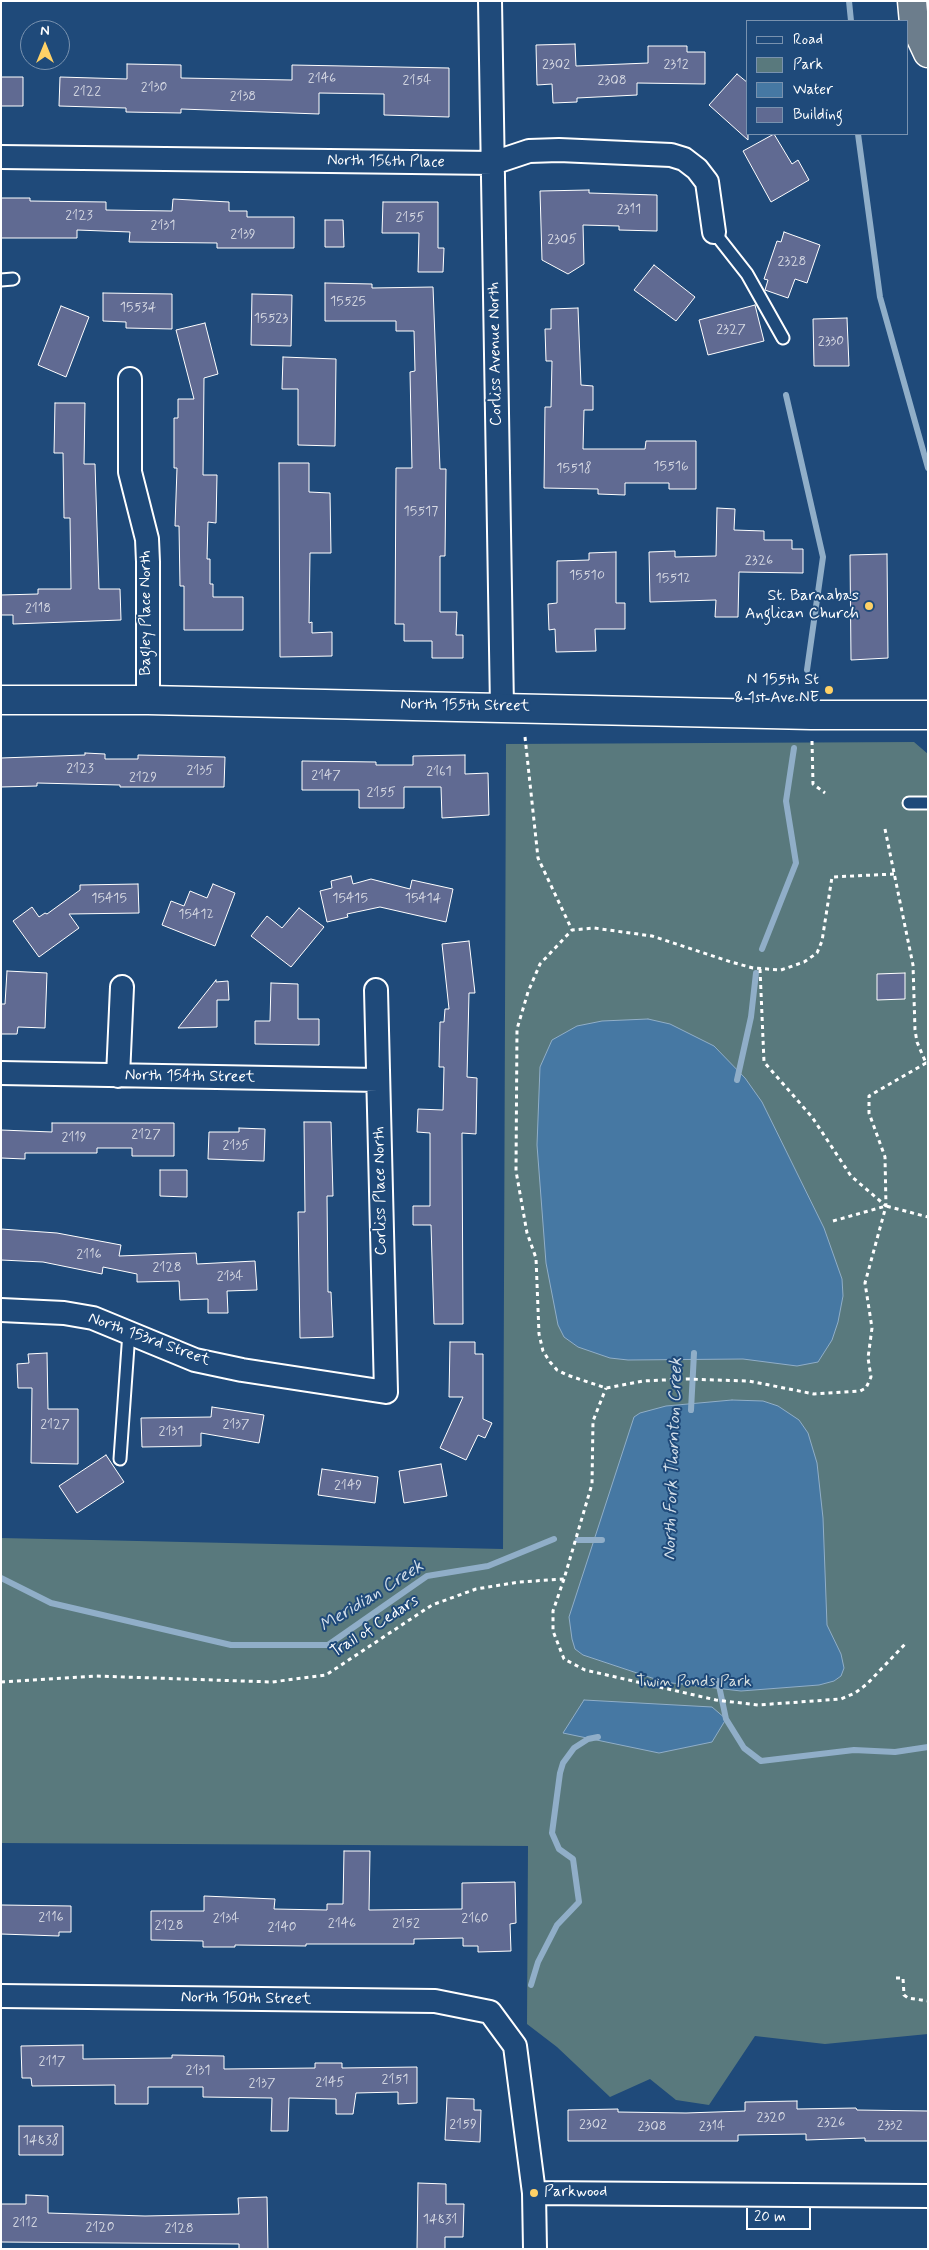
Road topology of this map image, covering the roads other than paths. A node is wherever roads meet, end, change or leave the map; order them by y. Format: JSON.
{"nodes":[{"id":1,"x":490,"y":1,"type":"edge"},
{"id":2,"x":912,"y":1,"type":"edge"},
{"id":3,"x":928,"y":53,"type":"edge"},
{"id":4,"x":1,"y":157,"type":"edge"},
{"id":5,"x":493,"y":163,"type":"junction"},
{"id":6,"x":714,"y":232,"type":"joint"},
{"id":7,"x":784,"y":338,"type":"dead end"},
{"id":8,"x":130,"y":379,"type":"dead end"},
{"id":9,"x":1,"y":700,"type":"edge"},
{"id":10,"x":148,"y":700,"type":"junction"},
{"id":11,"x":502,"y":707,"type":"junction"},
{"id":12,"x":928,"y":715,"type":"edge"},
{"id":13,"x":909,"y":803,"type":"dead end"},
{"id":14,"x":928,"y":803,"type":"edge"},
{"id":15,"x":122,"y":988,"type":"dead end"},
{"id":16,"x":376,"y":990,"type":"dead end"},
{"id":17,"x":1,"y":1073,"type":"edge"},
{"id":18,"x":118,"y":1076,"type":"junction"},
{"id":19,"x":378,"y":1080,"type":"junction"},
{"id":20,"x":1,"y":1310,"type":"edge"},
{"id":21,"x":129,"y":1332,"type":"junction"},
{"id":22,"x":386,"y":1392,"type":"joint"},
{"id":23,"x":120,"y":1458,"type":"dead end"},
{"id":24,"x":1,"y":1996,"type":"edge"},
{"id":25,"x":534,"y":2192,"type":"junction"},
{"id":26,"x":928,"y":2196,"type":"edge"},
{"id":27,"x":535,"y":2249,"type":"edge"}],
"edges":[{"from":1,"to":5,"type":"street","name":"Corliss Avenue North"},
{"from":2,"to":3,"type":"highway"},
{"from":4,"to":5,"type":"street","name":"North 156th Place"},
{"from":5,"to":6,"type":"street","name":"North 156th Place"},
{"from":5,"to":11,"type":"street","name":"Corliss Avenue North"},
{"from":6,"to":7,"type":"lane"},
{"from":8,"to":10,"type":"street","name":"Bagley Place North"},
{"from":9,"to":10,"type":"street","name":"North 155th Street"},
{"from":10,"to":11,"type":"street","name":"North 155th Street"},
{"from":11,"to":12,"type":"street","name":"North 155th Street"},
{"from":13,"to":14,"type":"lane"},
{"from":15,"to":18,"type":"street"},
{"from":16,"to":19,"type":"street","name":"Corliss Place North"},
{"from":17,"to":18,"type":"street","name":"North 154th Street"},
{"from":18,"to":19,"type":"street","name":"North 154th Street"},
{"from":19,"to":22,"type":"street","name":"Corliss Place North"},
{"from":20,"to":21,"type":"street","name":"North 153rd Street"},
{"from":21,"to":22,"type":"street","name":"North 153rd Street"},
{"from":21,"to":23,"type":"lane"},
{"from":24,"to":25,"type":"street","name":"North 150th Street"},
{"from":25,"to":26,"type":"street"},
{"from":25,"to":27,"type":"street"}]}
